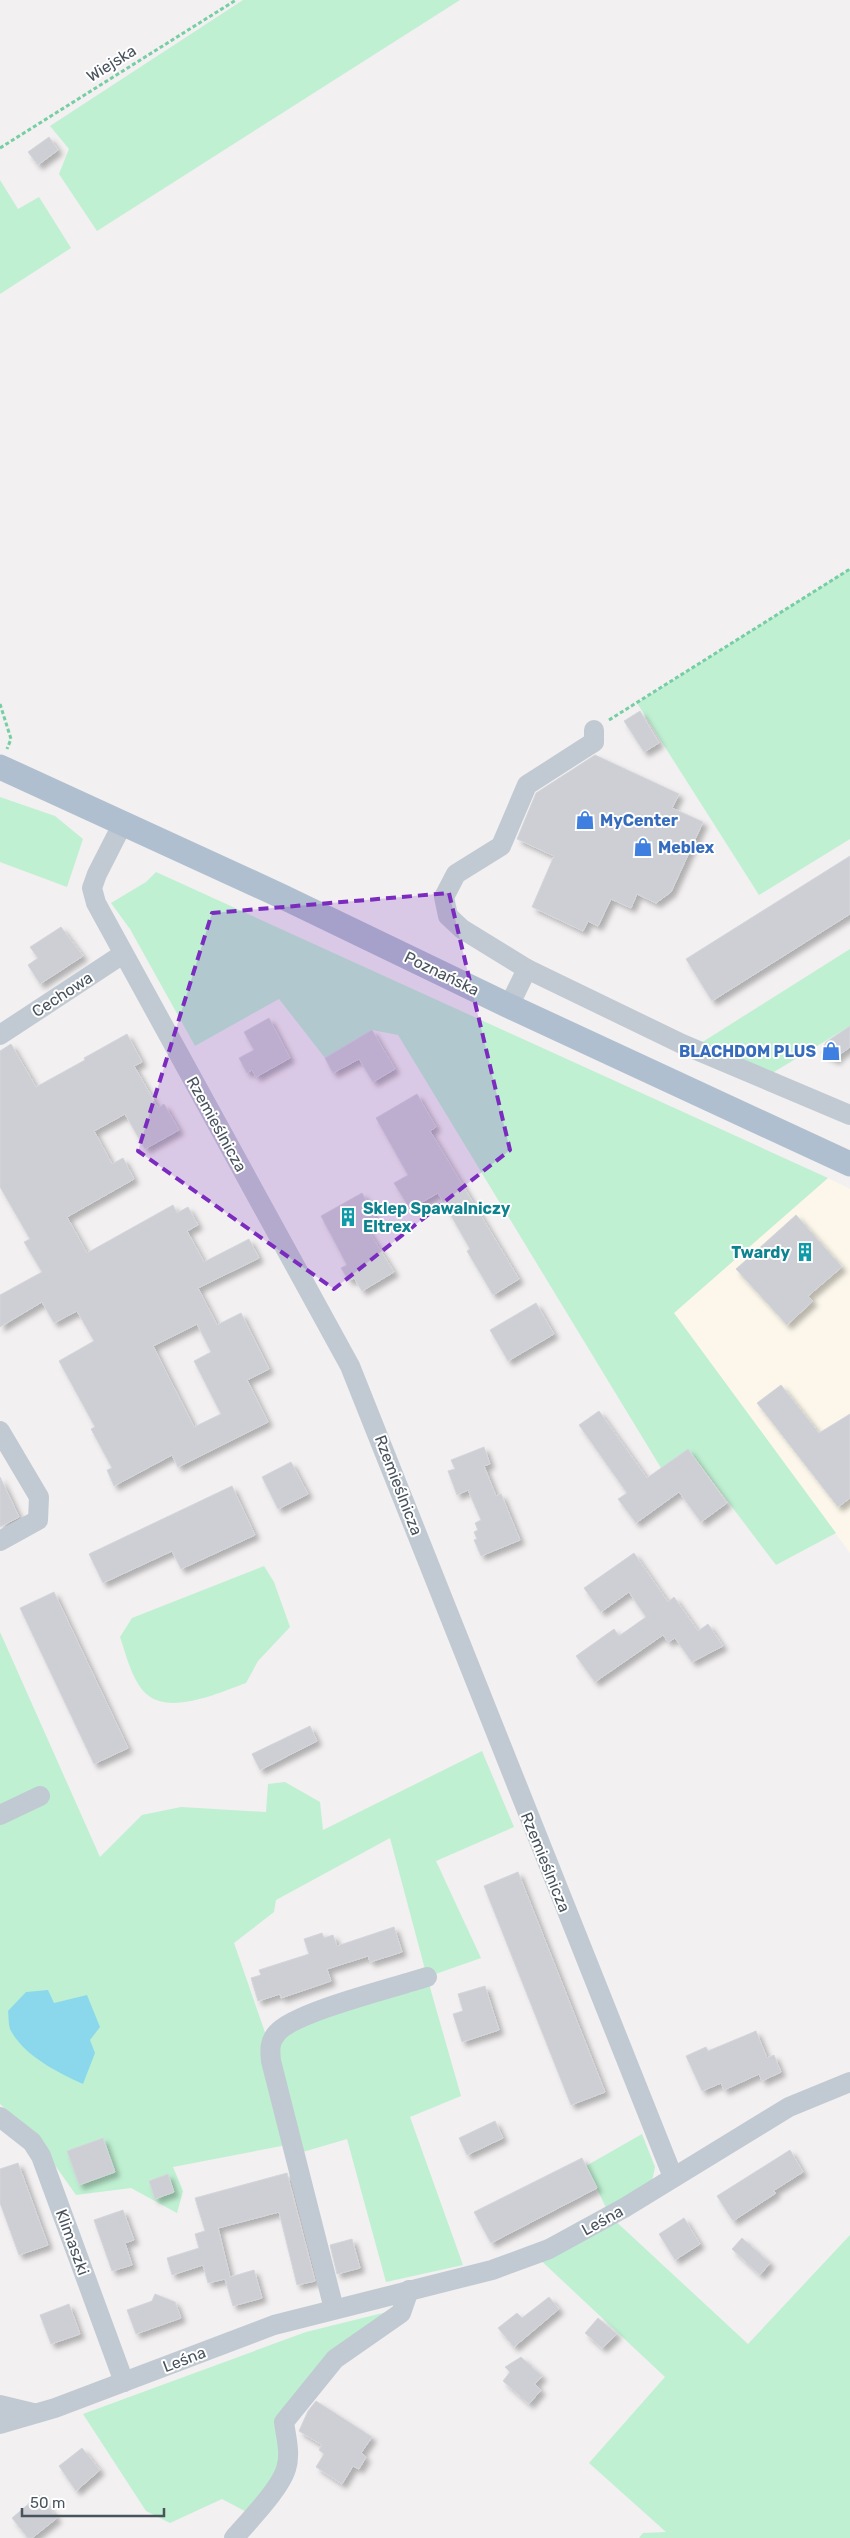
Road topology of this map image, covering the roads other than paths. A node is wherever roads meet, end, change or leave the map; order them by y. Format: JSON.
{"nodes":[{"id":1,"x":594,"y":730,"type":"road end"},
{"id":2,"x":0,"y":767,"type":"edge"},
{"id":3,"x":123,"y":823,"type":"junction"},
{"id":4,"x":123,"y":954,"type":"junction"},
{"id":5,"x":527,"y":969,"type":"junction"},
{"id":6,"x":509,"y":1006,"type":"junction"},
{"id":7,"x":0,"y":1034,"type":"edge"},
{"id":8,"x":850,"y":1115,"type":"edge"},
{"id":9,"x":850,"y":1164,"type":"edge"},
{"id":10,"x":0,"y":1431,"type":"edge"},
{"id":11,"x":0,"y":1541,"type":"edge"},
{"id":12,"x":40,"y":1796,"type":"dead end"},
{"id":13,"x":0,"y":1815,"type":"edge"},
{"id":14,"x":427,"y":1977,"type":"dead end"},
{"id":15,"x":850,"y":2082,"type":"edge"},
{"id":16,"x":0,"y":2117,"type":"edge"},
{"id":17,"x":673,"y":2177,"type":"junction"},
{"id":18,"x":409,"y":2290,"type":"junction"},
{"id":19,"x":334,"y":2308,"type":"junction"},
{"id":20,"x":124,"y":2382,"type":"junction"},
{"id":21,"x":0,"y":2405,"type":"edge"},
{"id":22,"x":35,"y":2413,"type":"junction"},
{"id":23,"x":0,"y":2424,"type":"edge"},
{"id":24,"x":234,"y":2538,"type":"edge"}],
"edges":[{"from":1,"to":5,"type":"street"},
{"from":2,"to":3,"type":"main road","name":"Poznańska"},
{"from":3,"to":4,"type":"street","name":"Rzemieślnicza"},
{"from":3,"to":6,"type":"main road","name":"Poznańska"},
{"from":4,"to":7,"type":"street","name":"Cechowa"},
{"from":4,"to":17,"type":"street","name":"Rzemieślnicza"},
{"from":5,"to":6,"type":"street"},
{"from":5,"to":8,"type":"street"},
{"from":6,"to":9,"type":"main road","name":"Poznańska"},
{"from":10,"to":11,"type":"street"},
{"from":12,"to":13,"type":"street"},
{"from":14,"to":19,"type":"street"},
{"from":15,"to":17,"type":"street","name":"Leśna"},
{"from":16,"to":20,"type":"street","name":"Klimaszki"},
{"from":17,"to":18,"type":"street","name":"Leśna"},
{"from":18,"to":19,"type":"street","name":"Leśna"},
{"from":18,"to":24,"type":"street"},
{"from":19,"to":20,"type":"street","name":"Leśna"},
{"from":20,"to":22,"type":"street","name":"Leśna"},
{"from":21,"to":22,"type":"street","name":"Leśna"},
{"from":22,"to":23,"type":"street","name":"Leśna"}]}
